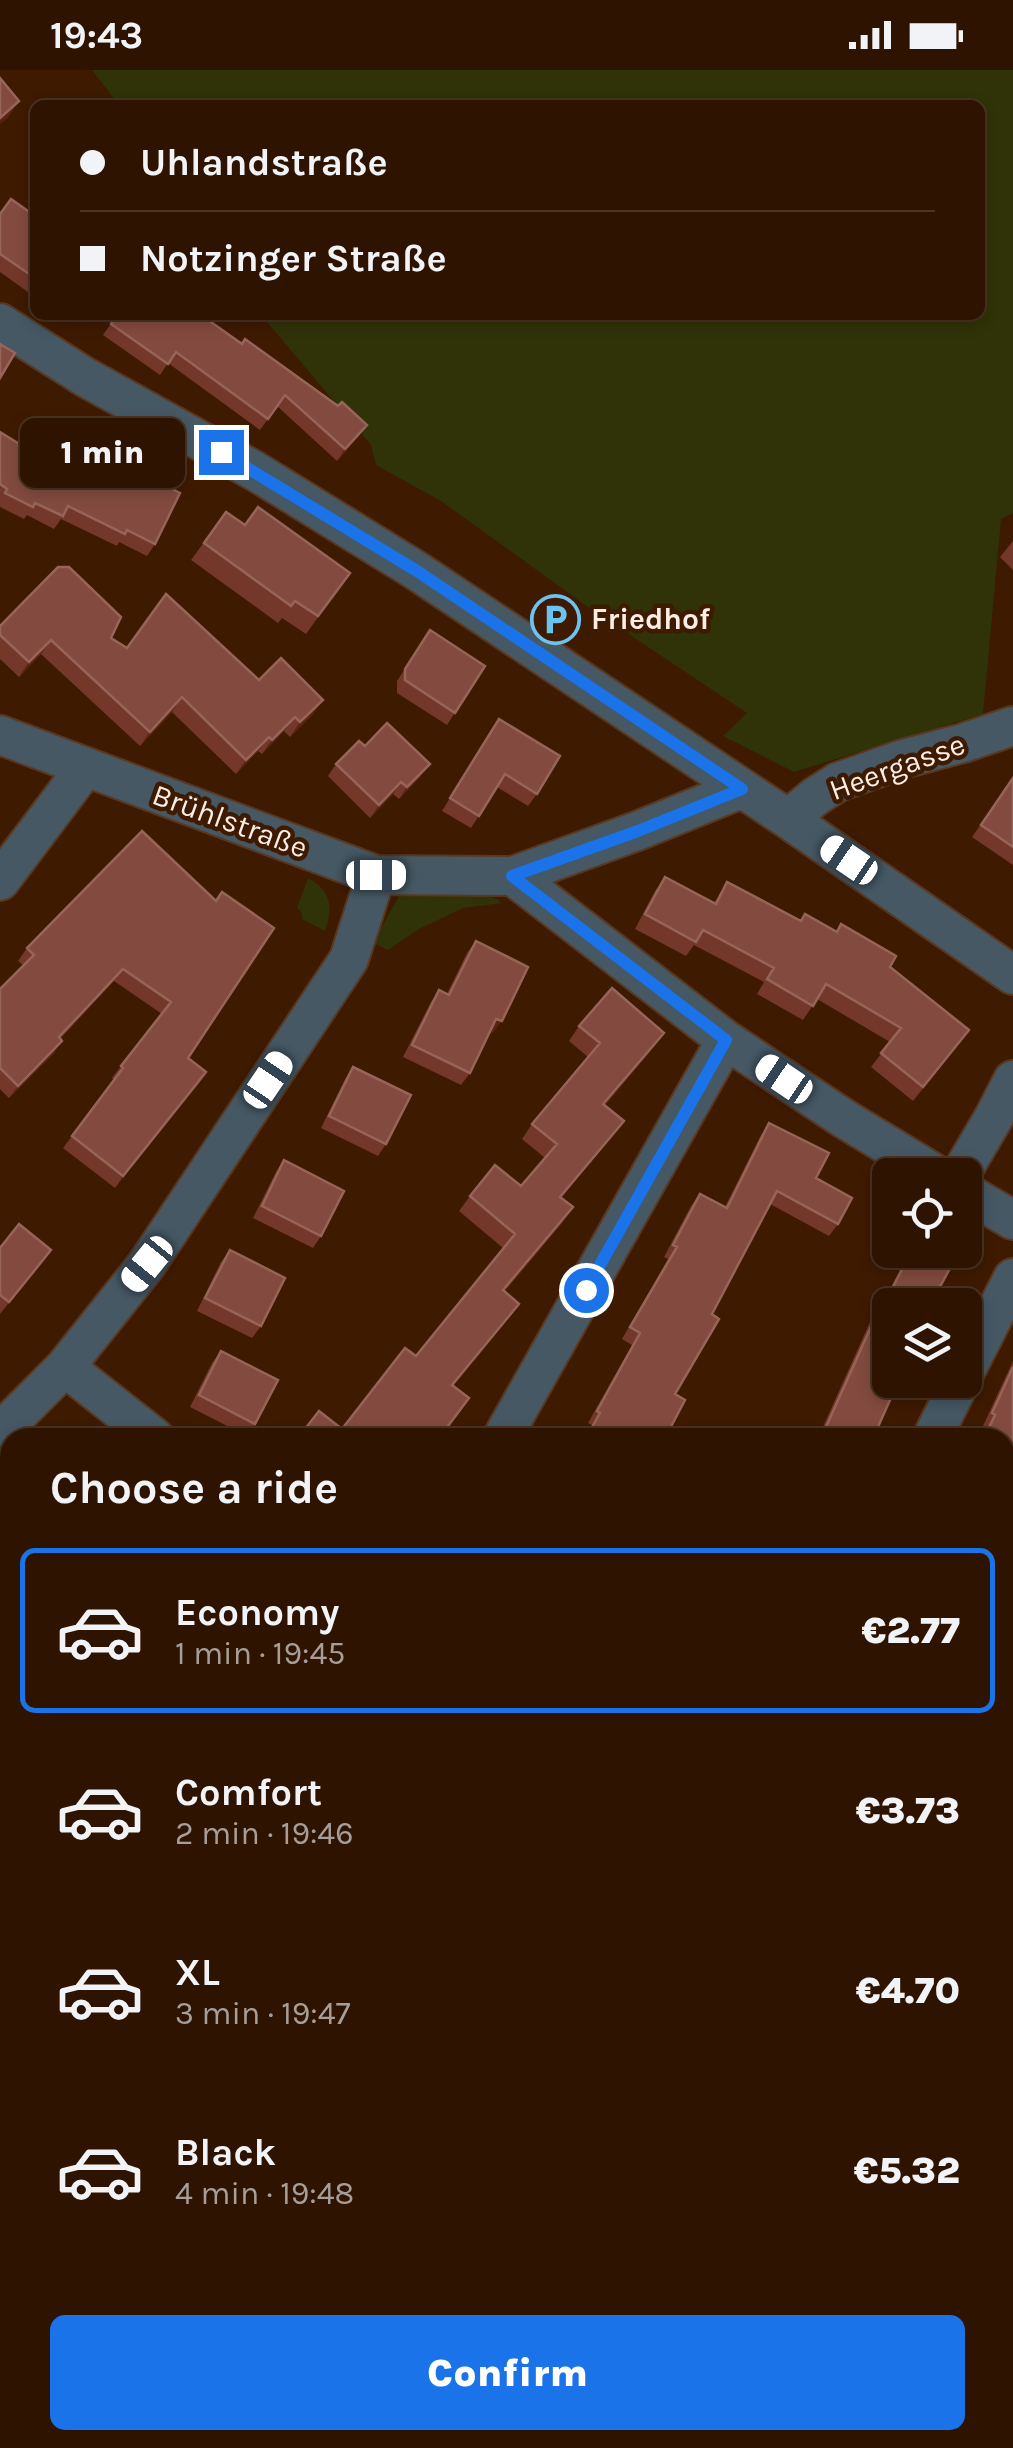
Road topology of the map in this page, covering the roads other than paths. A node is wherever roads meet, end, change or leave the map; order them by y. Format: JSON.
{"nodes":[{"id":1,"x":0,"y":324,"type":"edge"},
{"id":2,"x":1013,"y":726,"type":"edge"},
{"id":3,"x":0,"y":735,"type":"edge"},
{"id":4,"x":703,"y":763,"type":"junction"},
{"id":5,"x":85,"y":768,"type":"junction"},
{"id":6,"x":742,"y":789,"type":"junction"},
{"id":7,"x":788,"y":819,"type":"junction"},
{"id":8,"x":638,"y":831,"type":"junction"},
{"id":9,"x":376,"y":875,"type":"junction"},
{"id":10,"x":512,"y":876,"type":"junction"},
{"id":11,"x":0,"y":880,"type":"edge"},
{"id":12,"x":1013,"y":974,"type":"edge"},
{"id":13,"x":726,"y":1040,"type":"junction"},
{"id":14,"x":1013,"y":1080,"type":"edge"},
{"id":15,"x":909,"y":1158,"type":"edge"},
{"id":16,"x":969,"y":1158,"type":"edge"},
{"id":17,"x":982,"y":1202,"type":"edge"},
{"id":18,"x":1013,"y":1220,"type":"edge"},
{"id":19,"x":1013,"y":1278,"type":"edge"},
{"id":20,"x":982,"y":1339,"type":"edge"},
{"id":21,"x":64,"y":1367,"type":"junction"},
{"id":22,"x":952,"y":1398,"type":"edge"},
{"id":23,"x":4,"y":1428,"type":"edge"},
{"id":24,"x":142,"y":1428,"type":"edge"},
{"id":25,"x":508,"y":1428,"type":"edge"},
{"id":26,"x":937,"y":1428,"type":"edge"}],
"edges":[{"from":1,"to":4,"type":"street"},
{"from":2,"to":7,"type":"street","name":"Heergasse"},
{"from":3,"to":5,"type":"street","name":"Brühlstraße"},
{"from":4,"to":6,"type":"street"},
{"from":4,"to":8,"type":"street","name":"Brühlstraße"},
{"from":5,"to":9,"type":"street","name":"Brühlstraße"},
{"from":5,"to":11,"type":"street"},
{"from":6,"to":7,"type":"street"},
{"from":6,"to":8,"type":"street","name":"Brühlstraße"},
{"from":7,"to":12,"type":"street"},
{"from":8,"to":10,"type":"street","name":"Brühlstraße"},
{"from":9,"to":10,"type":"street","name":"Brühlstraße"},
{"from":9,"to":21,"type":"street"},
{"from":10,"to":13,"type":"street"},
{"from":13,"to":15,"type":"street"},
{"from":13,"to":25,"type":"street"},
{"from":14,"to":16,"type":"street"},
{"from":17,"to":18,"type":"street"},
{"from":19,"to":20,"type":"street"},
{"from":21,"to":23,"type":"street"},
{"from":21,"to":24,"type":"street"},
{"from":22,"to":26,"type":"street"}]}
